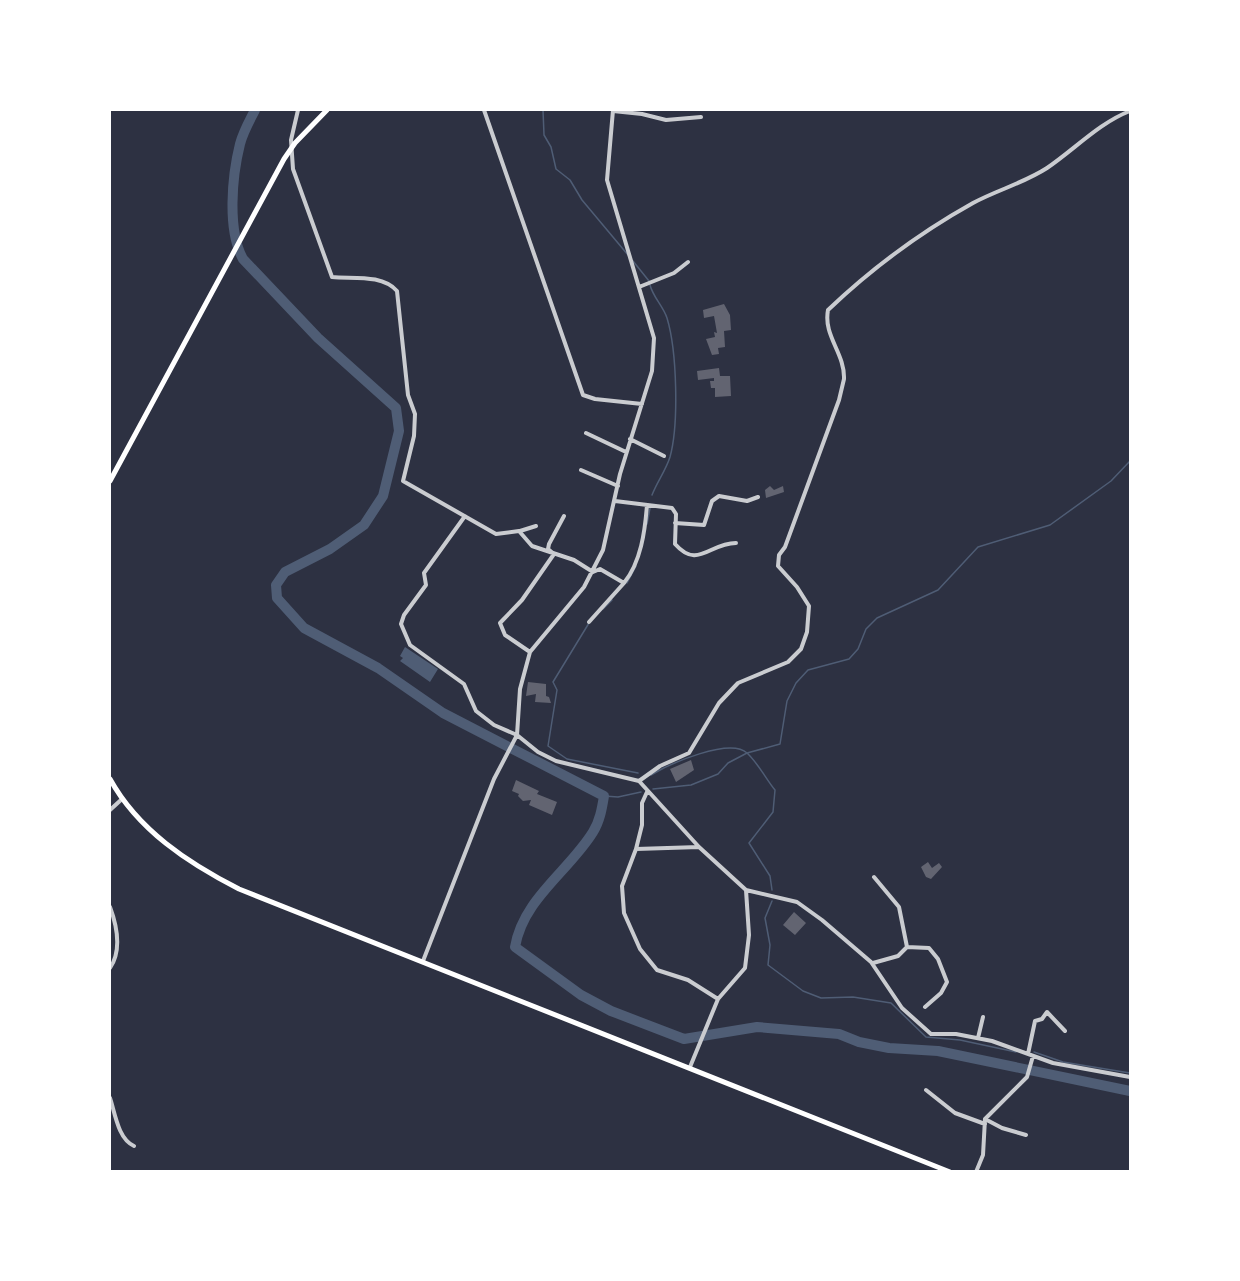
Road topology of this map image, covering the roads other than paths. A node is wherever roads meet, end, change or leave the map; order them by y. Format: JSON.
{"nodes":[{"id":1,"x":298,"y":110,"type":"edge"},
{"id":2,"x":327,"y":110,"type":"edge"},
{"id":3,"x":484,"y":110,"type":"edge"},
{"id":4,"x":613,"y":110,"type":"edge"},
{"id":5,"x":1131,"y":111,"type":"edge"},
{"id":6,"x":701,"y":117,"type":"dead end"},
{"id":7,"x":292,"y":148,"type":"junction"},
{"id":8,"x":688,"y":262,"type":"dead end"},
{"id":9,"x":639,"y":287,"type":"junction"},
{"id":10,"x":642,"y":404,"type":"junction"},
{"id":11,"x":586,"y":433,"type":"dead end"},
{"id":12,"x":630,"y":439,"type":"junction"},
{"id":13,"x":626,"y":452,"type":"junction"},
{"id":14,"x":664,"y":456,"type":"dead end"},
{"id":15,"x":581,"y":470,"type":"dead end"},
{"id":16,"x":110,"y":481,"type":"edge"},
{"id":17,"x":618,"y":486,"type":"junction"},
{"id":18,"x":758,"y":497,"type":"dead end"},
{"id":19,"x":615,"y":501,"type":"junction"},
{"id":20,"x":648,"y":505,"type":"junction"},
{"id":21,"x":465,"y":516,"type":"junction"},
{"id":22,"x":564,"y":516,"type":"dead end"},
{"id":23,"x":675,"y":524,"type":"junction"},
{"id":24,"x":536,"y":526,"type":"dead end"},
{"id":25,"x":519,"y":531,"type":"junction"},
{"id":26,"x":736,"y":543,"type":"dead end"},
{"id":27,"x":554,"y":554,"type":"junction"},
{"id":28,"x":592,"y":572,"type":"junction"},
{"id":29,"x":624,"y":583,"type":"junction"},
{"id":30,"x":589,"y":622,"type":"dead end"},
{"id":31,"x":530,"y":652,"type":"junction"},
{"id":32,"x":516,"y":736,"type":"junction"},
{"id":33,"x":110,"y":779,"type":"edge"},
{"id":34,"x":639,"y":782,"type":"junction"},
{"id":35,"x":647,"y":792,"type":"junction"},
{"id":36,"x":122,"y":799,"type":"junction"},
{"id":37,"x":110,"y":810,"type":"edge"},
{"id":38,"x":699,"y":847,"type":"junction"},
{"id":39,"x":636,"y":849,"type":"junction"},
{"id":40,"x":874,"y":877,"type":"dead end"},
{"id":41,"x":746,"y":890,"type":"junction"},
{"id":42,"x":110,"y":907,"type":"edge"},
{"id":43,"x":907,"y":947,"type":"junction"},
{"id":44,"x":423,"y":962,"type":"junction"},
{"id":45,"x":872,"y":963,"type":"junction"},
{"id":46,"x":110,"y":968,"type":"edge"},
{"id":47,"x":718,"y":999,"type":"junction"},
{"id":48,"x":925,"y":1007,"type":"dead end"},
{"id":49,"x":983,"y":1017,"type":"dead end"},
{"id":50,"x":1065,"y":1031,"type":"dead end"},
{"id":51,"x":978,"y":1038,"type":"junction"},
{"id":52,"x":1028,"y":1054,"type":"junction"},
{"id":53,"x":1033,"y":1056,"type":"junction"},
{"id":54,"x":690,"y":1067,"type":"junction"},
{"id":55,"x":1131,"y":1077,"type":"edge"},
{"id":56,"x":926,"y":1090,"type":"dead end"},
{"id":57,"x":110,"y":1098,"type":"edge"},
{"id":58,"x":986,"y":1119,"type":"junction"},
{"id":59,"x":985,"y":1125,"type":"junction"},
{"id":60,"x":1026,"y":1135,"type":"dead end"},
{"id":61,"x":134,"y":1146,"type":"dead end"},
{"id":62,"x":950,"y":1172,"type":"edge"},
{"id":63,"x":975,"y":1172,"type":"edge"}],
"edges":[{"from":1,"to":7,"type":"street"},
{"from":2,"to":7,"type":"main road"},
{"from":3,"to":10,"type":"street"},
{"from":4,"to":6,"type":"street"},
{"from":4,"to":9,"type":"street"},
{"from":5,"to":34,"type":"street"},
{"from":7,"to":16,"type":"main road"},
{"from":7,"to":21,"type":"street"},
{"from":8,"to":9,"type":"street"},
{"from":9,"to":10,"type":"street"},
{"from":10,"to":12,"type":"street"},
{"from":11,"to":13,"type":"street"},
{"from":12,"to":13,"type":"street"},
{"from":12,"to":14,"type":"street"},
{"from":13,"to":17,"type":"street"},
{"from":15,"to":17,"type":"street"},
{"from":17,"to":19,"type":"street"},
{"from":18,"to":23,"type":"street"},
{"from":19,"to":20,"type":"street"},
{"from":19,"to":28,"type":"street"},
{"from":20,"to":23,"type":"street"},
{"from":20,"to":29,"type":"street"},
{"from":21,"to":25,"type":"street"},
{"from":21,"to":32,"type":"street"},
{"from":22,"to":27,"type":"street"},
{"from":23,"to":26,"type":"street"},
{"from":24,"to":25,"type":"street"},
{"from":25,"to":27,"type":"street"},
{"from":27,"to":28,"type":"street"},
{"from":27,"to":31,"type":"street"},
{"from":28,"to":29,"type":"street"},
{"from":28,"to":31,"type":"street"},
{"from":29,"to":30,"type":"street"},
{"from":31,"to":32,"type":"street"},
{"from":32,"to":34,"type":"street"},
{"from":32,"to":44,"type":"street"},
{"from":33,"to":36,"type":"main road"},
{"from":34,"to":35,"type":"street"},
{"from":35,"to":38,"type":"street"},
{"from":35,"to":39,"type":"street"},
{"from":36,"to":37,"type":"street"},
{"from":36,"to":44,"type":"main road"},
{"from":38,"to":39,"type":"street"},
{"from":38,"to":41,"type":"street"},
{"from":39,"to":47,"type":"street"},
{"from":40,"to":43,"type":"street"},
{"from":41,"to":45,"type":"street"},
{"from":41,"to":47,"type":"street"},
{"from":42,"to":46,"type":"street"},
{"from":43,"to":45,"type":"street"},
{"from":43,"to":48,"type":"street"},
{"from":44,"to":54,"type":"main road"},
{"from":45,"to":51,"type":"street"},
{"from":47,"to":54,"type":"street"},
{"from":49,"to":51,"type":"street"},
{"from":50,"to":52,"type":"street"},
{"from":51,"to":52,"type":"street"},
{"from":52,"to":53,"type":"street"},
{"from":53,"to":55,"type":"street"},
{"from":53,"to":58,"type":"street"},
{"from":54,"to":62,"type":"main road"},
{"from":56,"to":59,"type":"street"},
{"from":57,"to":61,"type":"street"},
{"from":58,"to":59,"type":"street"},
{"from":58,"to":60,"type":"street"},
{"from":59,"to":63,"type":"street"}]}
